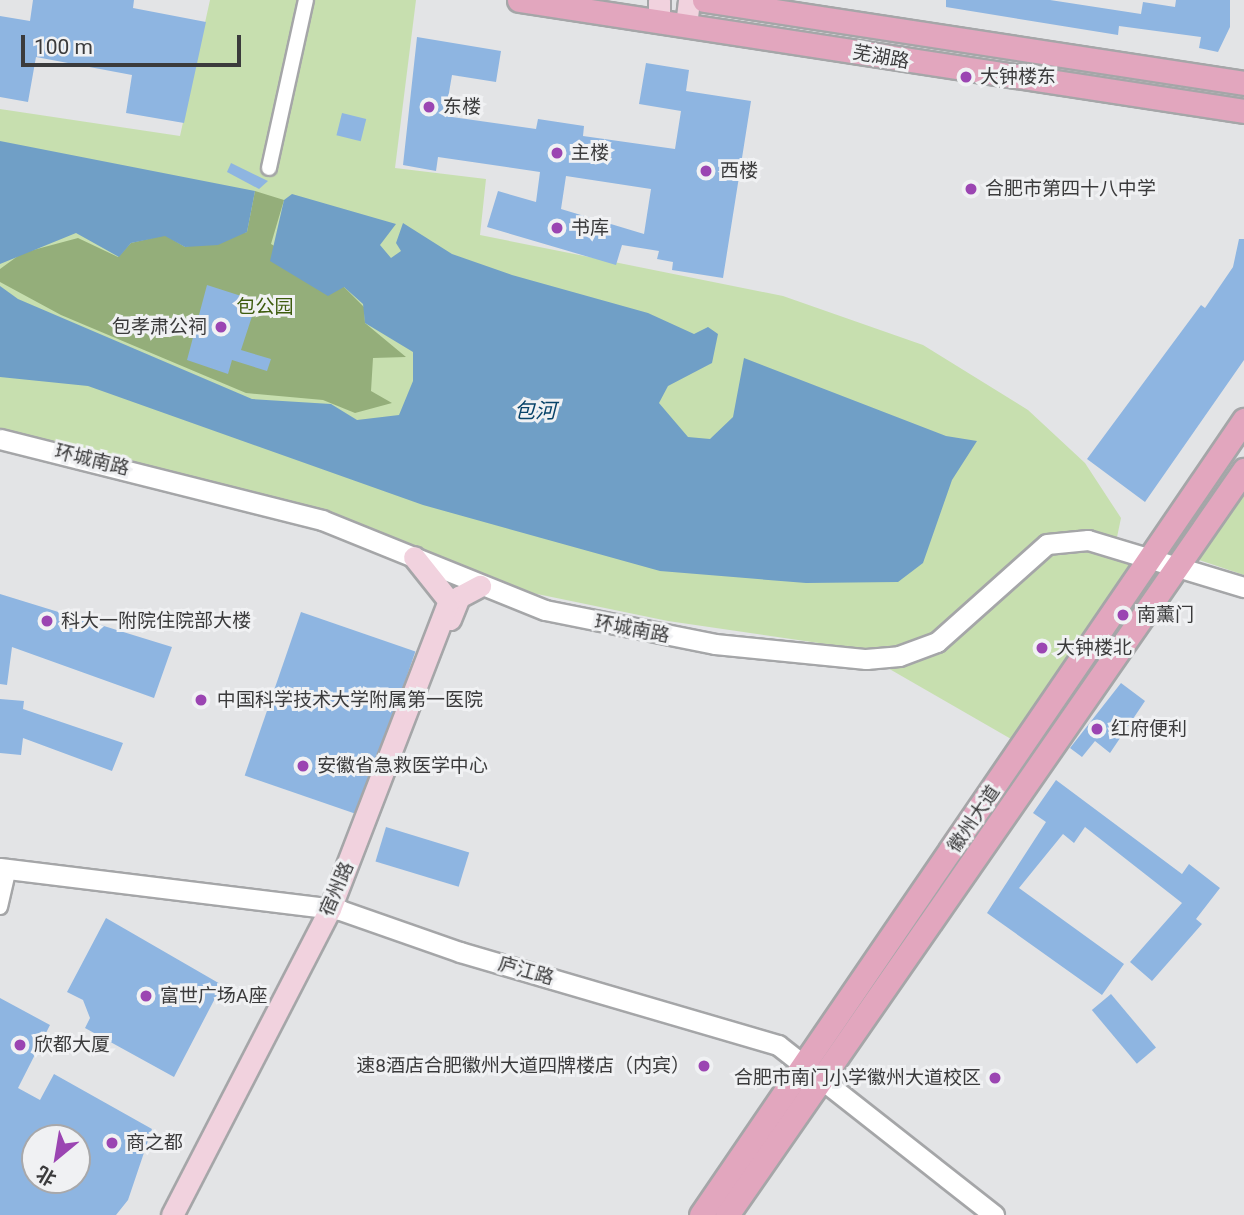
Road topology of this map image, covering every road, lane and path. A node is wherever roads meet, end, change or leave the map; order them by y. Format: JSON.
{"nodes":[{"id":1,"x":306,"y":0,"type":"edge"},
{"id":2,"x":519,"y":0,"type":"edge"},
{"id":3,"x":689,"y":0,"type":"edge"},
{"id":4,"x":704,"y":0,"type":"edge"},
{"id":5,"x":659,"y":10,"type":"edge"},
{"id":6,"x":686,"y":25,"type":"junction"},
{"id":7,"x":1244,"y":83,"type":"edge"},
{"id":8,"x":1244,"y":111,"type":"edge"},
{"id":9,"x":269,"y":168,"type":"dead end"},
{"id":10,"x":1244,"y":420,"type":"edge"},
{"id":11,"x":0,"y":439,"type":"edge"},
{"id":12,"x":1244,"y":470,"type":"edge"},
{"id":13,"x":414,"y":557,"type":"junction"},
{"id":14,"x":1150,"y":557,"type":"junction"},
{"id":15,"x":1176,"y":565,"type":"junction"},
{"id":16,"x":480,"y":586,"type":"junction"},
{"id":17,"x":1244,"y":587,"type":"edge"},
{"id":18,"x":4,"y":870,"type":"edge"},
{"id":19,"x":0,"y":907,"type":"edge"},
{"id":20,"x":335,"y":909,"type":"junction"},
{"id":21,"x":818,"y":1071,"type":"junction"},
{"id":22,"x":173,"y":1215,"type":"edge"},
{"id":23,"x":185,"y":1215,"type":"edge"},
{"id":24,"x":701,"y":1215,"type":"edge"},
{"id":25,"x":727,"y":1215,"type":"edge"},
{"id":26,"x":994,"y":1215,"type":"edge"}],
"edges":[{"from":1,"to":9,"type":"street"},
{"from":2,"to":5,"type":"main road","name":"芜湖路"},
{"from":3,"to":6,"type":"main road"},
{"from":4,"to":7,"type":"main road","name":"芜湖路"},
{"from":5,"to":6,"type":"main road","name":"芜湖路"},
{"from":6,"to":8,"type":"main road","name":"芜湖路"},
{"from":10,"to":14,"type":"main road","name":"徽州大道"},
{"from":11,"to":13,"type":"street","name":"环城南路"},
{"from":12,"to":15,"type":"main road","name":"徽州大道"},
{"from":13,"to":16,"type":"street","name":"环城南路"},
{"from":13,"to":20,"type":"main road","name":"宿州路"},
{"from":14,"to":15,"type":"street","name":"环城南路"},
{"from":14,"to":16,"type":"street","name":"环城南路"},
{"from":14,"to":21,"type":"main road","name":"徽州大道"},
{"from":15,"to":17,"type":"street","name":"环城南路"},
{"from":15,"to":21,"type":"main road","name":"徽州大道"},
{"from":16,"to":20,"type":"main road","name":"宿州路"},
{"from":18,"to":19,"type":"street"},
{"from":18,"to":20,"type":"street","name":"庐江路"},
{"from":20,"to":21,"type":"street","name":"庐江路"},
{"from":20,"to":22,"type":"main road","name":"宿州路"},
{"from":20,"to":23,"type":"main road","name":"宿州路"},
{"from":21,"to":24,"type":"main road","name":"徽州大道"},
{"from":21,"to":25,"type":"main road","name":"徽州大道"},
{"from":21,"to":26,"type":"street","name":"庐江路"}]}
